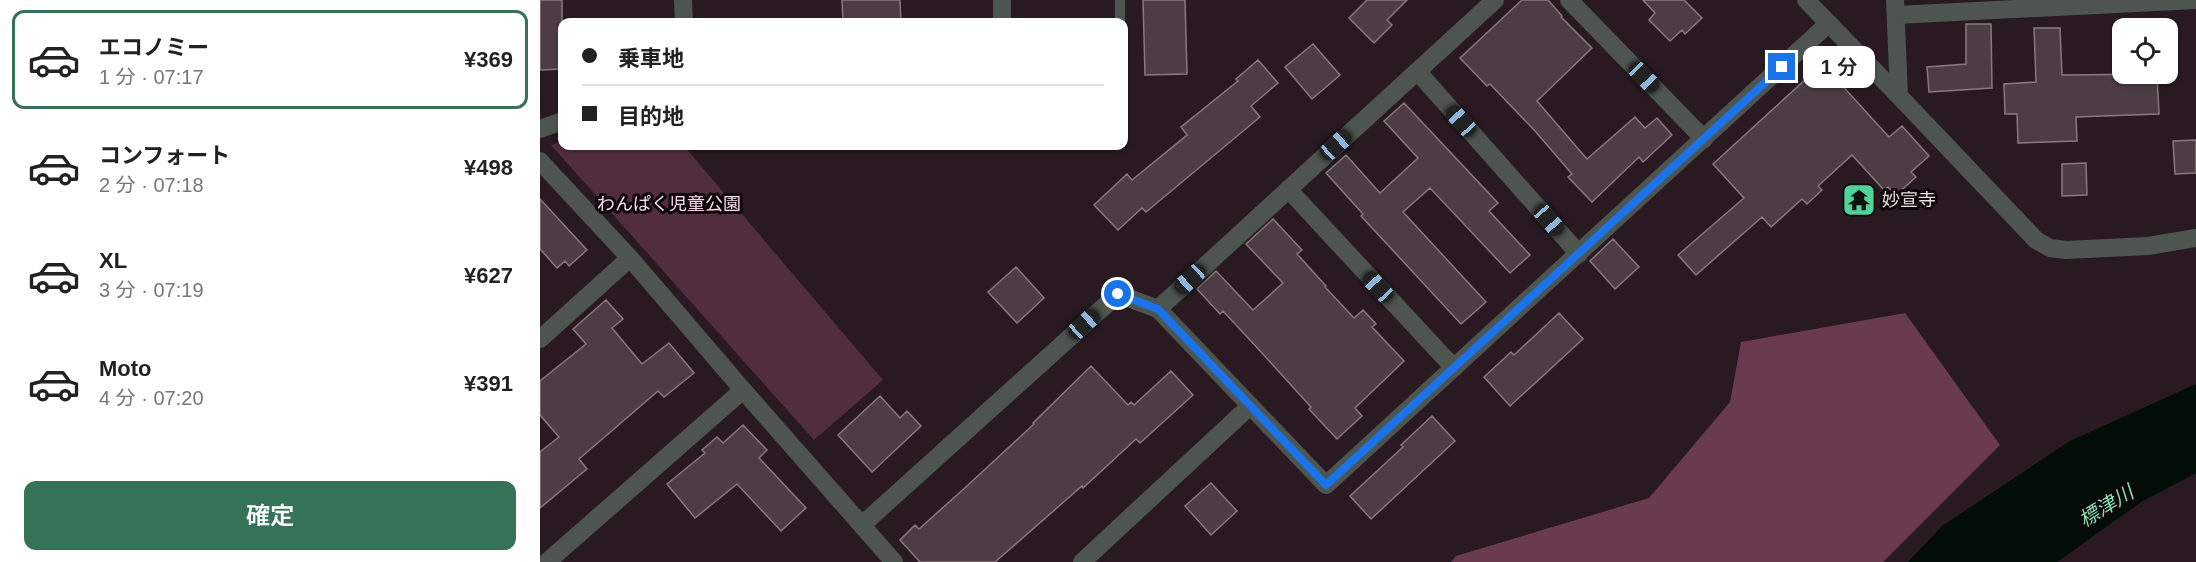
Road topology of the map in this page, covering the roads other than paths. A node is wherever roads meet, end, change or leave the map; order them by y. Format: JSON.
{"nodes":[{"id":1,"x":683,"y":0,"type":"edge"},
{"id":2,"x":1002,"y":0,"type":"edge"},
{"id":3,"x":1120,"y":0,"type":"edge"},
{"id":4,"x":1495,"y":0,"type":"edge"},
{"id":5,"x":1569,"y":0,"type":"edge"},
{"id":6,"x":1806,"y":0,"type":"edge"},
{"id":7,"x":2196,"y":0,"type":"edge"},
{"id":8,"x":1896,"y":8,"type":"edge"},
{"id":9,"x":684,"y":18,"type":"edge"},
{"id":10,"x":1002,"y":18,"type":"edge"},
{"id":11,"x":1120,"y":18,"type":"edge"},
{"id":12,"x":1828,"y":23,"type":"junction"},
{"id":13,"x":1417,"y":71,"type":"junction"},
{"id":14,"x":1899,"y":96,"type":"junction"},
{"id":15,"x":558,"y":122,"type":"edge"},
{"id":16,"x":540,"y":129,"type":"edge"},
{"id":17,"x":1704,"y":139,"type":"junction"},
{"id":18,"x":540,"y":161,"type":"edge"},
{"id":19,"x":1288,"y":189,"type":"junction"},
{"id":20,"x":2196,"y":238,"type":"edge"},
{"id":21,"x":1579,"y":254,"type":"junction"},
{"id":22,"x":630,"y":258,"type":"junction"},
{"id":23,"x":1158,"y":309,"type":"junction"},
{"id":24,"x":540,"y":339,"type":"edge"},
{"id":25,"x":1454,"y":368,"type":"junction"},
{"id":26,"x":743,"y":390,"type":"junction"},
{"id":27,"x":1250,"y":406,"type":"junction"},
{"id":28,"x":862,"y":525,"type":"junction"},
{"id":29,"x":547,"y":562,"type":"edge"},
{"id":30,"x":894,"y":562,"type":"edge"},
{"id":31,"x":1082,"y":562,"type":"edge"}],
"edges":[{"from":1,"to":9,"type":"street"},
{"from":2,"to":10,"type":"street"},
{"from":3,"to":11,"type":"lane"},
{"from":4,"to":13,"type":"street"},
{"from":5,"to":17,"type":"street"},
{"from":6,"to":12,"type":"street"},
{"from":7,"to":8,"type":"street"},
{"from":8,"to":14,"type":"street"},
{"from":12,"to":14,"type":"street"},
{"from":12,"to":17,"type":"street"},
{"from":13,"to":19,"type":"street"},
{"from":13,"to":21,"type":"street"},
{"from":14,"to":20,"type":"street"},
{"from":15,"to":16,"type":"street"},
{"from":17,"to":21,"type":"street"},
{"from":18,"to":22,"type":"street"},
{"from":19,"to":23,"type":"street"},
{"from":19,"to":25,"type":"street"},
{"from":21,"to":25,"type":"street"},
{"from":22,"to":24,"type":"street"},
{"from":22,"to":26,"type":"street"},
{"from":23,"to":27,"type":"street"},
{"from":23,"to":28,"type":"street"},
{"from":25,"to":27,"type":"street"},
{"from":26,"to":28,"type":"street"},
{"from":26,"to":29,"type":"street"},
{"from":27,"to":31,"type":"street"},
{"from":28,"to":30,"type":"street"}]}
